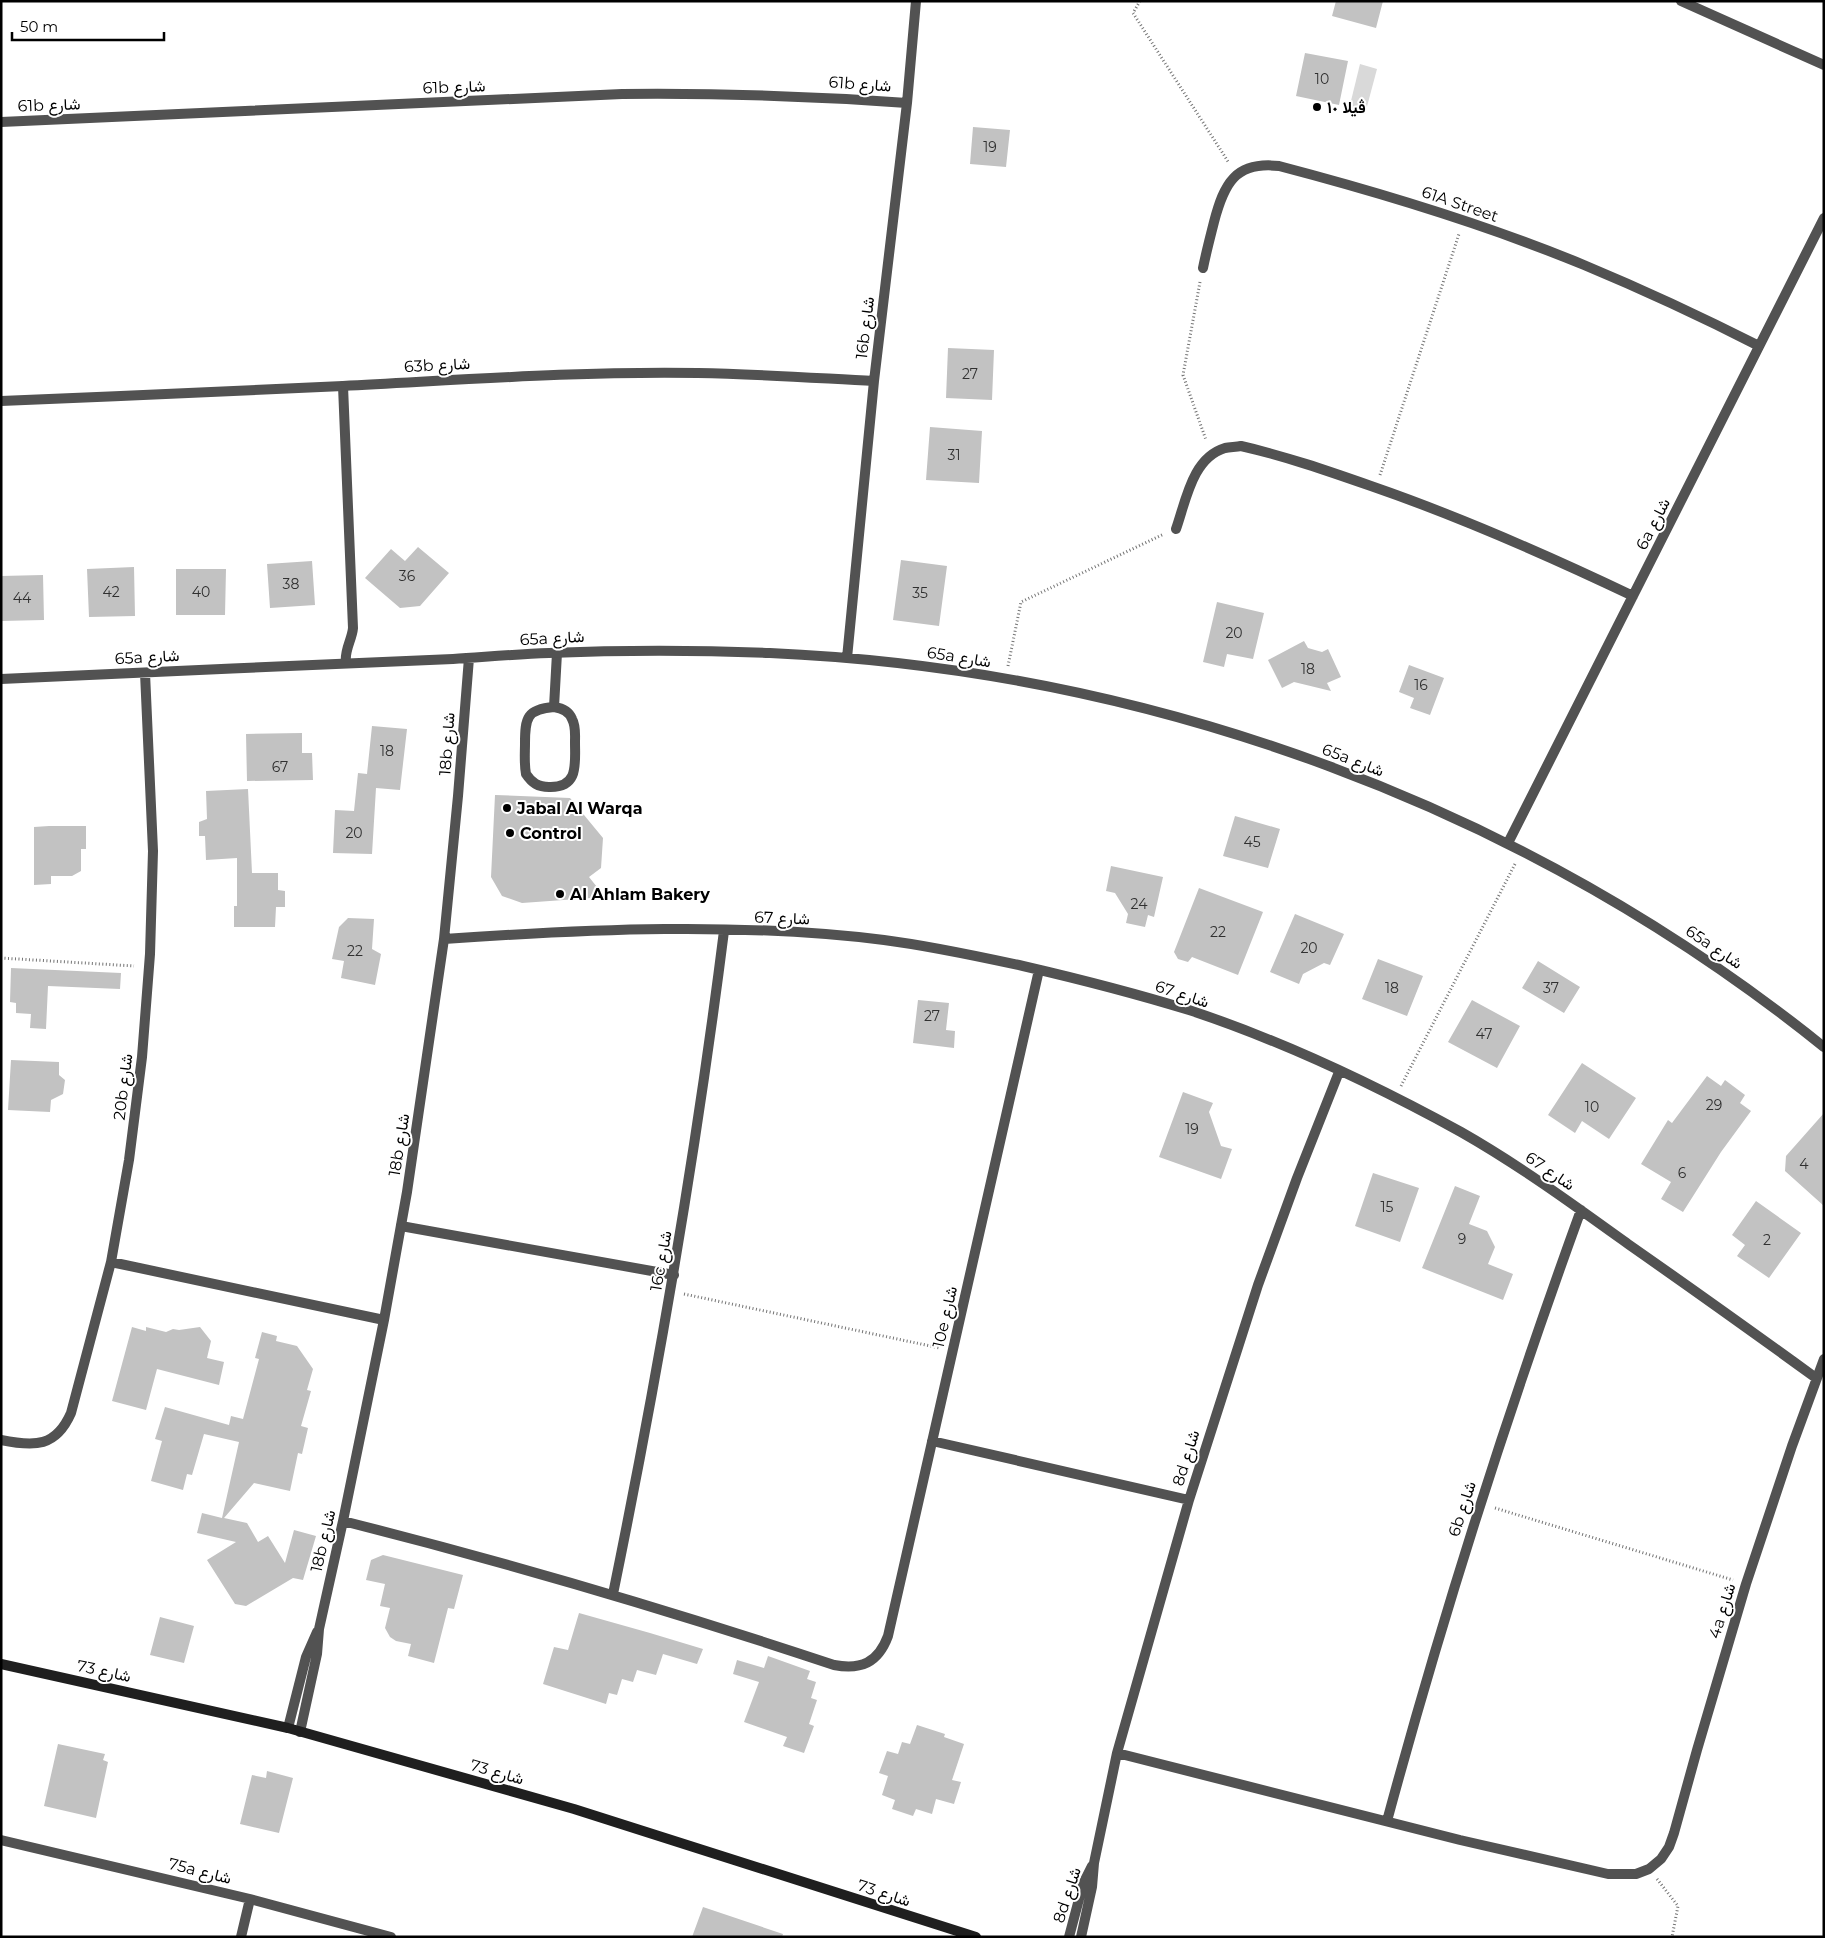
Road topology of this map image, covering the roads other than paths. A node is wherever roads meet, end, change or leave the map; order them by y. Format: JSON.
{"nodes":[{"id":1,"x":916,"y":1,"type":"edge"},
{"id":2,"x":1681,"y":1,"type":"edge"},
{"id":3,"x":1824,"y":66,"type":"edge"},
{"id":4,"x":907,"y":103,"type":"junction"},
{"id":5,"x":1,"y":122,"type":"edge"},
{"id":6,"x":1824,"y":218,"type":"edge"},
{"id":7,"x":1203,"y":268,"type":"road end"},
{"id":8,"x":1759,"y":346,"type":"junction"},
{"id":9,"x":874,"y":382,"type":"junction"},
{"id":10,"x":343,"y":386,"type":"junction"},
{"id":11,"x":1,"y":400,"type":"edge"},
{"id":12,"x":1176,"y":529,"type":"road end"},
{"id":13,"x":1633,"y":596,"type":"junction"},
{"id":14,"x":557,"y":653,"type":"junction"},
{"id":15,"x":468,"y":658,"type":"junction"},
{"id":16,"x":847,"y":658,"type":"junction"},
{"id":17,"x":346,"y":663,"type":"junction"},
{"id":18,"x":145,"y":673,"type":"junction"},
{"id":19,"x":1,"y":679,"type":"edge"},
{"id":20,"x":554,"y":707,"type":"junction"},
{"id":21,"x":1508,"y":843,"type":"junction"},
{"id":22,"x":724,"y":931,"type":"junction"},
{"id":23,"x":444,"y":939,"type":"junction"},
{"id":24,"x":1039,"y":970,"type":"junction"},
{"id":25,"x":1824,"y":1047,"type":"edge"},
{"id":26,"x":1339,"y":1072,"type":"junction"},
{"id":27,"x":1581,"y":1210,"type":"junction"},
{"id":28,"x":401,"y":1226,"type":"junction"},
{"id":29,"x":111,"y":1262,"type":"junction"},
{"id":30,"x":674,"y":1275,"type":"junction"},
{"id":31,"x":384,"y":1320,"type":"junction"},
{"id":32,"x":1824,"y":1359,"type":"edge"},
{"id":33,"x":1816,"y":1378,"type":"junction"},
{"id":34,"x":1,"y":1440,"type":"edge"},
{"id":35,"x":932,"y":1441,"type":"junction"},
{"id":36,"x":1189,"y":1500,"type":"junction"},
{"id":37,"x":343,"y":1521,"type":"junction"},
{"id":38,"x":613,"y":1594,"type":"junction"},
{"id":39,"x":319,"y":1629,"type":"junction"},
{"id":40,"x":1,"y":1664,"type":"edge"},
{"id":41,"x":288,"y":1728,"type":"junction"},
{"id":42,"x":300,"y":1732,"type":"junction"},
{"id":43,"x":1117,"y":1753,"type":"junction"},
{"id":44,"x":1387,"y":1821,"type":"junction"},
{"id":45,"x":1,"y":1840,"type":"edge"},
{"id":46,"x":1094,"y":1863,"type":"junction"},
{"id":47,"x":250,"y":1899,"type":"junction"},
{"id":48,"x":240,"y":1937,"type":"edge"},
{"id":49,"x":391,"y":1937,"type":"edge"},
{"id":50,"x":976,"y":1937,"type":"edge"},
{"id":51,"x":1069,"y":1937,"type":"edge"},
{"id":52,"x":1081,"y":1937,"type":"edge"}],
"edges":[{"from":1,"to":4,"type":"street","name":"16b شارع"},
{"from":2,"to":3,"type":"street"},
{"from":4,"to":5,"type":"street","name":"61b شارع"},
{"from":4,"to":9,"type":"street","name":"16b شارع"},
{"from":6,"to":8,"type":"street","name":"6a شارع"},
{"from":7,"to":8,"type":"street","name":"61A Street"},
{"from":8,"to":13,"type":"street","name":"6a شارع"},
{"from":9,"to":10,"type":"street","name":"63b شارع"},
{"from":9,"to":16,"type":"street","name":"16b شارع"},
{"from":10,"to":11,"type":"street","name":"63b شارع"},
{"from":10,"to":17,"type":"street"},
{"from":12,"to":13,"type":"street"},
{"from":13,"to":21,"type":"street","name":"6a شارع"},
{"from":14,"to":15,"type":"street","name":"65a شارع"},
{"from":14,"to":16,"type":"street","name":"65a شارع"},
{"from":14,"to":20,"type":"street"},
{"from":15,"to":17,"type":"street","name":"65a شارع"},
{"from":15,"to":23,"type":"street","name":"18b شارع"},
{"from":16,"to":21,"type":"street","name":"65a شارع"},
{"from":17,"to":18,"type":"street","name":"65a شارع"},
{"from":18,"to":19,"type":"street","name":"65a شارع"},
{"from":18,"to":29,"type":"street","name":"20b شارع"},
{"from":20,"to":20,"type":"street"},
{"from":21,"to":25,"type":"street","name":"65a شارع"},
{"from":22,"to":23,"type":"street","name":"شارع 67"},
{"from":22,"to":24,"type":"street","name":"شارع 67"},
{"from":22,"to":30,"type":"street","name":"16c شارع"},
{"from":23,"to":28,"type":"street","name":"18b شارع"},
{"from":24,"to":26,"type":"street","name":"شارع 67"},
{"from":24,"to":35,"type":"street","name":"10e شارع"},
{"from":26,"to":27,"type":"street","name":"شارع 67"},
{"from":26,"to":36,"type":"street","name":"8d شارع"},
{"from":27,"to":33,"type":"street","name":"شارع 67"},
{"from":27,"to":44,"type":"street","name":"6b شارع"},
{"from":28,"to":30,"type":"street"},
{"from":28,"to":31,"type":"street","name":"18b شارع"},
{"from":29,"to":31,"type":"street"},
{"from":29,"to":34,"type":"street","name":"20b شارع"},
{"from":30,"to":38,"type":"street","name":"16c شارع"},
{"from":31,"to":37,"type":"street","name":"18b شارع"},
{"from":32,"to":33,"type":"street","name":"4a شارع"},
{"from":33,"to":44,"type":"street","name":"4a شارع"},
{"from":35,"to":36,"type":"street"},
{"from":35,"to":38,"type":"street","name":"10e شارع"},
{"from":36,"to":43,"type":"street","name":"8d شارع"},
{"from":37,"to":38,"type":"street"},
{"from":37,"to":39,"type":"street","name":"18b شارع"},
{"from":39,"to":41,"type":"street","name":"18b شارع"},
{"from":39,"to":42,"type":"street","name":"18b شارع"},
{"from":40,"to":41,"type":"street","name":"شارع 73"},
{"from":41,"to":42,"type":"street","name":"شارع 73"},
{"from":42,"to":50,"type":"street","name":"شارع 73"},
{"from":43,"to":44,"type":"street"},
{"from":43,"to":46,"type":"street","name":"8d شارع"},
{"from":45,"to":47,"type":"street","name":"75a شارع"},
{"from":46,"to":51,"type":"street","name":"8d شارع"},
{"from":46,"to":52,"type":"street","name":"8d شارع"},
{"from":47,"to":48,"type":"street"},
{"from":47,"to":49,"type":"street","name":"75a شارع"}]}
